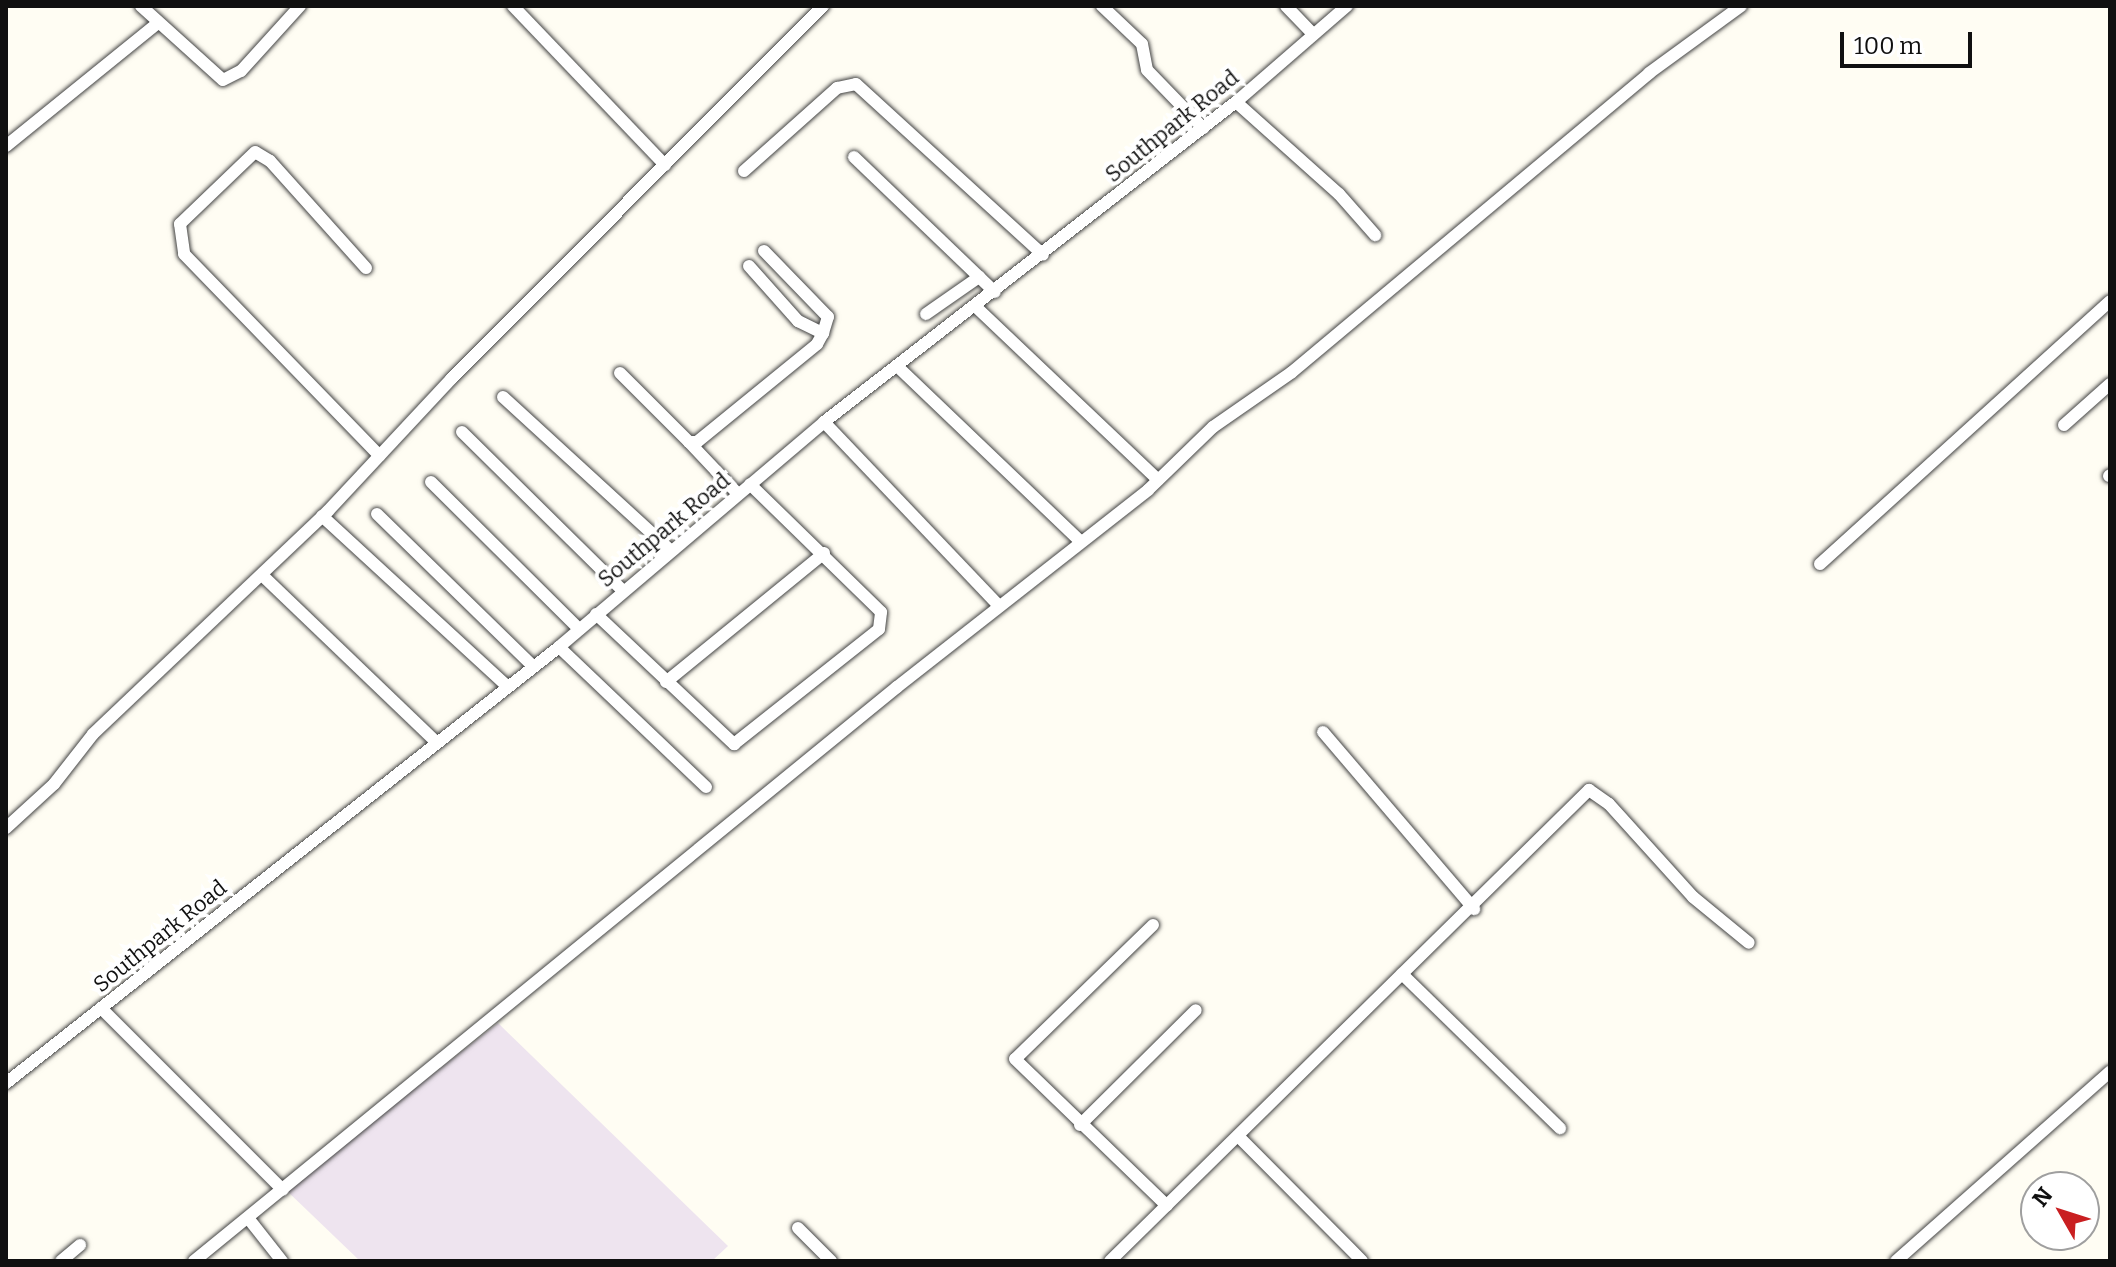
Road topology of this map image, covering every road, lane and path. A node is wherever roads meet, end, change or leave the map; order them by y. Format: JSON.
{"nodes":[{"id":1,"x":141,"y":6,"type":"edge"},
{"id":2,"x":300,"y":6,"type":"edge"},
{"id":3,"x":513,"y":6,"type":"edge"},
{"id":4,"x":823,"y":6,"type":"edge"},
{"id":5,"x":1102,"y":6,"type":"edge"},
{"id":6,"x":1286,"y":6,"type":"edge"},
{"id":7,"x":1347,"y":6,"type":"edge"},
{"id":8,"x":1741,"y":6,"type":"edge"},
{"id":9,"x":158,"y":23,"type":"junction"},
{"id":10,"x":1313,"y":34,"type":"junction"},
{"id":11,"x":1236,"y":102,"type":"junction"},
{"id":12,"x":1203,"y":128,"type":"junction"},
{"id":13,"x":6,"y":146,"type":"edge"},
{"id":14,"x":854,"y":157,"type":"dead end"},
{"id":15,"x":665,"y":165,"type":"junction"},
{"id":16,"x":744,"y":171,"type":"dead end"},
{"id":17,"x":1375,"y":235,"type":"dead end"},
{"id":18,"x":764,"y":251,"type":"dead end"},
{"id":19,"x":1043,"y":255,"type":"junction"},
{"id":20,"x":749,"y":266,"type":"dead end"},
{"id":21,"x":366,"y":268,"type":"dead end"},
{"id":22,"x":979,"y":277,"type":"junction"},
{"id":23,"x":995,"y":292,"type":"junction"},
{"id":24,"x":2110,"y":301,"type":"edge"},
{"id":25,"x":976,"y":307,"type":"junction"},
{"id":26,"x":926,"y":314,"type":"dead end"},
{"id":27,"x":823,"y":333,"type":"junction"},
{"id":28,"x":898,"y":367,"type":"junction"},
{"id":29,"x":620,"y":373,"type":"dead end"},
{"id":30,"x":2110,"y":384,"type":"edge"},
{"id":31,"x":503,"y":397,"type":"dead end"},
{"id":32,"x":824,"y":422,"type":"junction"},
{"id":33,"x":2064,"y":425,"type":"dead end"},
{"id":34,"x":462,"y":432,"type":"dead end"},
{"id":35,"x":689,"y":442,"type":"junction"},
{"id":36,"x":380,"y":456,"type":"junction"},
{"id":37,"x":1158,"y":480,"type":"junction"},
{"id":38,"x":431,"y":482,"type":"dead end"},
{"id":39,"x":750,"y":484,"type":"junction"},
{"id":40,"x":738,"y":494,"type":"junction"},
{"id":41,"x":377,"y":514,"type":"dead end"},
{"id":42,"x":322,"y":516,"type":"junction"},
{"id":43,"x":1081,"y":542,"type":"junction"},
{"id":44,"x":671,"y":551,"type":"junction"},
{"id":45,"x":824,"y":553,"type":"junction"},
{"id":46,"x":1820,"y":564,"type":"dead end"},
{"id":47,"x":262,"y":575,"type":"junction"},
{"id":48,"x":623,"y":591,"type":"junction"},
{"id":49,"x":999,"y":606,"type":"junction"},
{"id":50,"x":596,"y":614,"type":"junction"},
{"id":51,"x":579,"y":629,"type":"junction"},
{"id":52,"x":559,"y":647,"type":"junction"},
{"id":53,"x":533,"y":666,"type":"junction"},
{"id":54,"x":666,"y":682,"type":"junction"},
{"id":55,"x":507,"y":686,"type":"junction"},
{"id":56,"x":1323,"y":732,"type":"dead end"},
{"id":57,"x":435,"y":741,"type":"junction"},
{"id":58,"x":706,"y":787,"type":"dead end"},
{"id":59,"x":6,"y":828,"type":"edge"},
{"id":60,"x":1474,"y":909,"type":"junction"},
{"id":61,"x":1153,"y":925,"type":"dead end"},
{"id":62,"x":1749,"y":943,"type":"dead end"},
{"id":63,"x":1402,"y":974,"type":"junction"},
{"id":64,"x":101,"y":1008,"type":"junction"},
{"id":65,"x":1196,"y":1010,"type":"dead end"},
{"id":66,"x":2110,"y":1072,"type":"edge"},
{"id":67,"x":6,"y":1083,"type":"edge"},
{"id":68,"x":1080,"y":1125,"type":"junction"},
{"id":69,"x":1560,"y":1128,"type":"dead end"},
{"id":70,"x":1238,"y":1136,"type":"junction"},
{"id":71,"x":283,"y":1190,"type":"junction"},
{"id":72,"x":1167,"y":1206,"type":"junction"},
{"id":73,"x":248,"y":1218,"type":"junction"},
{"id":74,"x":798,"y":1228,"type":"dead end"},
{"id":75,"x":80,"y":1245,"type":"dead end"},
{"id":76,"x":61,"y":1261,"type":"edge"},
{"id":77,"x":194,"y":1261,"type":"edge"},
{"id":78,"x":282,"y":1261,"type":"edge"},
{"id":79,"x":831,"y":1261,"type":"edge"},
{"id":80,"x":1110,"y":1261,"type":"edge"},
{"id":81,"x":1362,"y":1261,"type":"edge"},
{"id":82,"x":1896,"y":1261,"type":"edge"}],
"edges":[{"from":1,"to":9,"type":"street"},
{"from":2,"to":9,"type":"street"},
{"from":3,"to":15,"type":"street"},
{"from":4,"to":15,"type":"street"},
{"from":5,"to":12,"type":"street"},
{"from":6,"to":10,"type":"street"},
{"from":7,"to":10,"type":"street","name":"Southpark Road"},
{"from":8,"to":37,"type":"street"},
{"from":9,"to":13,"type":"street"},
{"from":10,"to":11,"type":"street","name":"Southpark Road"},
{"from":11,"to":12,"type":"street","name":"Southpark Road"},
{"from":11,"to":17,"type":"street"},
{"from":12,"to":19,"type":"street","name":"Southpark Road"},
{"from":14,"to":22,"type":"street"},
{"from":15,"to":36,"type":"street"},
{"from":16,"to":19,"type":"street"},
{"from":18,"to":27,"type":"street"},
{"from":19,"to":23,"type":"street","name":"Southpark Road"},
{"from":20,"to":27,"type":"street"},
{"from":21,"to":36,"type":"street"},
{"from":22,"to":23,"type":"street"},
{"from":22,"to":26,"type":"street"},
{"from":23,"to":25,"type":"street","name":"Southpark Road"},
{"from":24,"to":46,"type":"street"},
{"from":25,"to":28,"type":"street","name":"Southpark Road"},
{"from":25,"to":37,"type":"street"},
{"from":27,"to":35,"type":"street"},
{"from":28,"to":32,"type":"street","name":"Southpark Road"},
{"from":28,"to":43,"type":"street"},
{"from":29,"to":35,"type":"street"},
{"from":30,"to":33,"type":"street"},
{"from":31,"to":44,"type":"street"},
{"from":32,"to":39,"type":"street","name":"Southpark Road"},
{"from":32,"to":49,"type":"street"},
{"from":34,"to":48,"type":"street"},
{"from":35,"to":40,"type":"street"},
{"from":36,"to":42,"type":"street"},
{"from":37,"to":43,"type":"street"},
{"from":38,"to":51,"type":"street"},
{"from":39,"to":40,"type":"street","name":"Southpark Road"},
{"from":39,"to":45,"type":"street"},
{"from":40,"to":44,"type":"street","name":"Southpark Road"},
{"from":41,"to":53,"type":"street"},
{"from":42,"to":47,"type":"street"},
{"from":42,"to":55,"type":"street"},
{"from":43,"to":49,"type":"street"},
{"from":44,"to":48,"type":"street","name":"Southpark Road"},
{"from":45,"to":54,"type":"street"},
{"from":45,"to":54,"type":"street"},
{"from":47,"to":57,"type":"street"},
{"from":47,"to":59,"type":"street"},
{"from":48,"to":50,"type":"street","name":"Southpark Road"},
{"from":49,"to":71,"type":"street"},
{"from":50,"to":51,"type":"street","name":"Southpark Road"},
{"from":50,"to":54,"type":"street"},
{"from":51,"to":52,"type":"street","name":"Southpark Road"},
{"from":52,"to":53,"type":"street","name":"Southpark Road"},
{"from":52,"to":58,"type":"street"},
{"from":53,"to":55,"type":"street","name":"Southpark Road"},
{"from":55,"to":57,"type":"street","name":"Southpark Road"},
{"from":56,"to":60,"type":"street"},
{"from":57,"to":64,"type":"street","name":"Southpark Road"},
{"from":60,"to":62,"type":"street"},
{"from":60,"to":63,"type":"street"},
{"from":61,"to":68,"type":"street"},
{"from":63,"to":69,"type":"street"},
{"from":63,"to":70,"type":"street"},
{"from":64,"to":67,"type":"street","name":"Southpark Road"},
{"from":64,"to":71,"type":"street"},
{"from":65,"to":68,"type":"street"},
{"from":66,"to":82,"type":"street"},
{"from":68,"to":72,"type":"street"},
{"from":70,"to":72,"type":"street"},
{"from":70,"to":81,"type":"street"},
{"from":71,"to":73,"type":"street"},
{"from":72,"to":80,"type":"street"},
{"from":73,"to":77,"type":"street"},
{"from":73,"to":78,"type":"street"},
{"from":74,"to":79,"type":"street"},
{"from":75,"to":76,"type":"street"}]}
